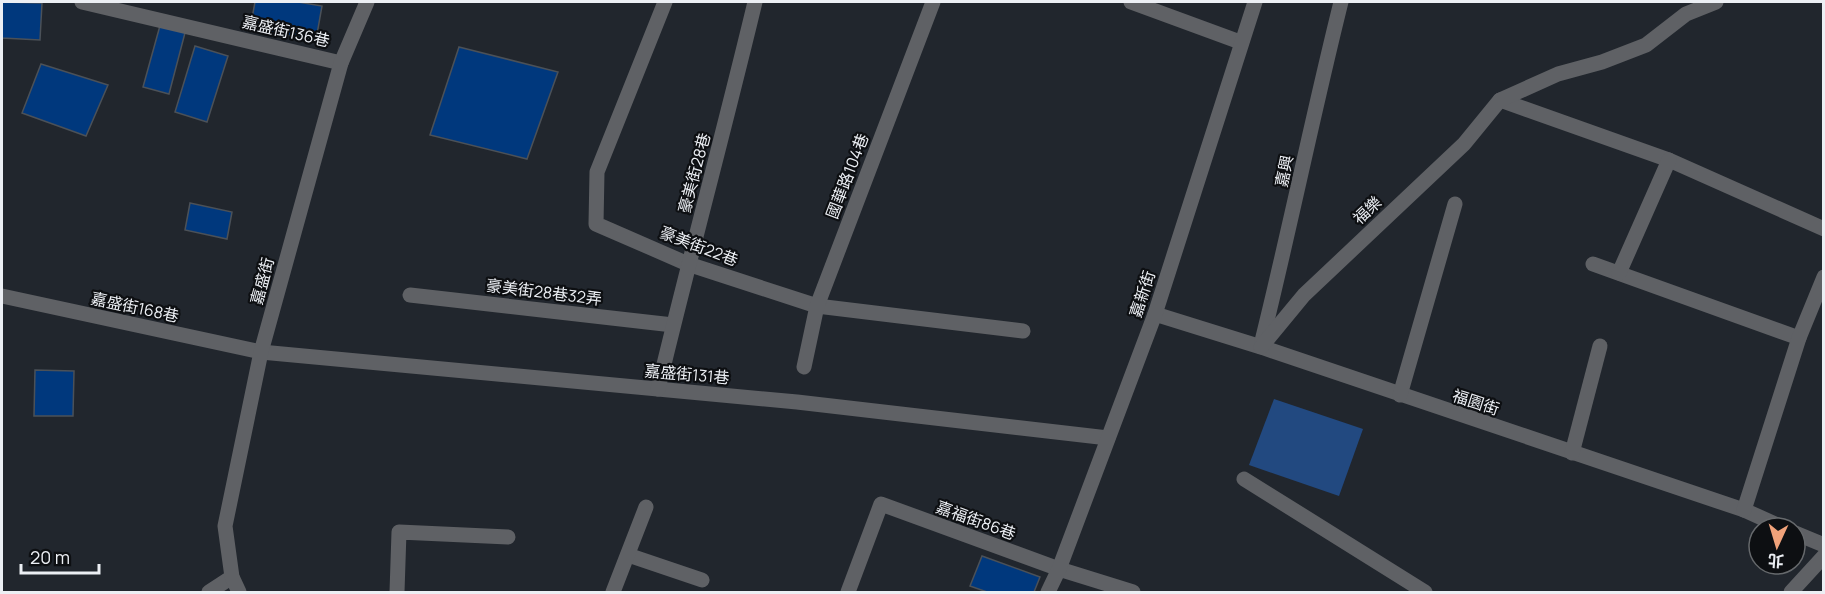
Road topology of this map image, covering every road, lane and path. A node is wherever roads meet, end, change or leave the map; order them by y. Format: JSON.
{"nodes":[{"id":1,"x":82,"y":2,"type":"edge"},
{"id":2,"x":367,"y":2,"type":"edge"},
{"id":3,"x":665,"y":2,"type":"edge"},
{"id":4,"x":755,"y":2,"type":"edge"},
{"id":5,"x":933,"y":2,"type":"edge"},
{"id":6,"x":1131,"y":2,"type":"edge"},
{"id":7,"x":1255,"y":2,"type":"edge"},
{"id":8,"x":1341,"y":2,"type":"edge"},
{"id":9,"x":1715,"y":2,"type":"edge"},
{"id":10,"x":1240,"y":42,"type":"junction"},
{"id":11,"x":341,"y":63,"type":"junction"},
{"id":12,"x":1500,"y":100,"type":"junction"},
{"id":13,"x":1669,"y":160,"type":"junction"},
{"id":14,"x":1455,"y":204,"type":"dead end"},
{"id":15,"x":1824,"y":229,"type":"edge"},
{"id":16,"x":688,"y":264,"type":"junction"},
{"id":17,"x":1593,"y":264,"type":"dead end"},
{"id":18,"x":1619,"y":273,"type":"junction"},
{"id":19,"x":1824,"y":277,"type":"edge"},
{"id":20,"x":410,"y":295,"type":"dead end"},
{"id":21,"x":2,"y":296,"type":"edge"},
{"id":22,"x":817,"y":306,"type":"junction"},
{"id":23,"x":1155,"y":314,"type":"junction"},
{"id":24,"x":674,"y":325,"type":"junction"},
{"id":25,"x":1023,"y":331,"type":"dead end"},
{"id":26,"x":1799,"y":338,"type":"junction"},
{"id":27,"x":1600,"y":346,"type":"dead end"},
{"id":28,"x":1261,"y":347,"type":"junction"},
{"id":29,"x":261,"y":352,"type":"junction"},
{"id":30,"x":804,"y":367,"type":"dead end"},
{"id":31,"x":658,"y":389,"type":"junction"},
{"id":32,"x":1400,"y":395,"type":"junction"},
{"id":33,"x":1108,"y":438,"type":"junction"},
{"id":34,"x":1572,"y":453,"type":"junction"},
{"id":35,"x":1244,"y":479,"type":"dead end"},
{"id":36,"x":646,"y":507,"type":"dead end"},
{"id":37,"x":1744,"y":510,"type":"junction"},
{"id":38,"x":1758,"y":516,"type":"edge"},
{"id":39,"x":508,"y":537,"type":"dead end"},
{"id":40,"x":1807,"y":538,"type":"edge"},
{"id":41,"x":1824,"y":545,"type":"edge"},
{"id":42,"x":628,"y":555,"type":"junction"},
{"id":43,"x":1824,"y":556,"type":"edge"},
{"id":44,"x":1059,"y":569,"type":"junction"},
{"id":45,"x":232,"y":577,"type":"junction"},
{"id":46,"x":702,"y":580,"type":"dead end"},
{"id":47,"x":209,"y":592,"type":"edge"},
{"id":48,"x":239,"y":592,"type":"edge"},
{"id":49,"x":397,"y":592,"type":"edge"},
{"id":50,"x":613,"y":592,"type":"edge"},
{"id":51,"x":848,"y":592,"type":"edge"},
{"id":52,"x":1048,"y":592,"type":"edge"},
{"id":53,"x":1133,"y":592,"type":"edge"},
{"id":54,"x":1425,"y":592,"type":"edge"},
{"id":55,"x":1791,"y":592,"type":"edge"}],
"edges":[{"from":1,"to":11,"type":"street","name":"嘉盛街136巷"},
{"from":2,"to":11,"type":"street","name":"嘉盛街"},
{"from":3,"to":16,"type":"street","name":"豪美街22巷"},
{"from":4,"to":16,"type":"street","name":"豪美街28巷"},
{"from":5,"to":22,"type":"street","name":"國華路104巷"},
{"from":6,"to":10,"type":"street"},
{"from":7,"to":10,"type":"street","name":"嘉新街"},
{"from":8,"to":28,"type":"street","name":"嘉興"},
{"from":9,"to":12,"type":"street","name":"福樂"},
{"from":10,"to":23,"type":"street","name":"嘉新街"},
{"from":11,"to":29,"type":"street","name":"嘉盛街"},
{"from":12,"to":13,"type":"street"},
{"from":12,"to":28,"type":"street","name":"福樂"},
{"from":13,"to":15,"type":"street"},
{"from":13,"to":18,"type":"street"},
{"from":14,"to":32,"type":"street"},
{"from":16,"to":22,"type":"street","name":"豪美街22巷"},
{"from":16,"to":24,"type":"street","name":"豪美街28巷"},
{"from":17,"to":18,"type":"street"},
{"from":18,"to":26,"type":"street"},
{"from":19,"to":26,"type":"street"},
{"from":20,"to":24,"type":"street","name":"豪美街28巷32弄"},
{"from":21,"to":29,"type":"street","name":"嘉盛街168巷"},
{"from":22,"to":25,"type":"street","name":"豪美街22巷"},
{"from":22,"to":30,"type":"street","name":"國華路104巷"},
{"from":23,"to":28,"type":"street","name":"福園街"},
{"from":23,"to":33,"type":"street","name":"嘉新街"},
{"from":24,"to":31,"type":"street","name":"豪美街28巷"},
{"from":26,"to":37,"type":"street"},
{"from":27,"to":34,"type":"street"},
{"from":28,"to":32,"type":"street","name":"福園街"},
{"from":29,"to":31,"type":"street","name":"嘉盛街131巷"},
{"from":29,"to":45,"type":"street","name":"嘉盛街"},
{"from":31,"to":33,"type":"street","name":"嘉盛街131巷"},
{"from":32,"to":34,"type":"street","name":"福園街"},
{"from":33,"to":44,"type":"street","name":"嘉新街"},
{"from":34,"to":37,"type":"street","name":"福園街"},
{"from":35,"to":54,"type":"street"},
{"from":36,"to":42,"type":"street"},
{"from":37,"to":38,"type":"street","name":"福園街"},
{"from":39,"to":49,"type":"street"},
{"from":40,"to":41,"type":"street"},
{"from":42,"to":46,"type":"street"},
{"from":42,"to":50,"type":"street"},
{"from":43,"to":55,"type":"street"},
{"from":44,"to":51,"type":"street","name":"嘉福街86巷"},
{"from":44,"to":52,"type":"street","name":"嘉新街"},
{"from":44,"to":53,"type":"street","name":"嘉福街86巷"},
{"from":45,"to":47,"type":"street"},
{"from":45,"to":48,"type":"street","name":"嘉盛街"}]}
